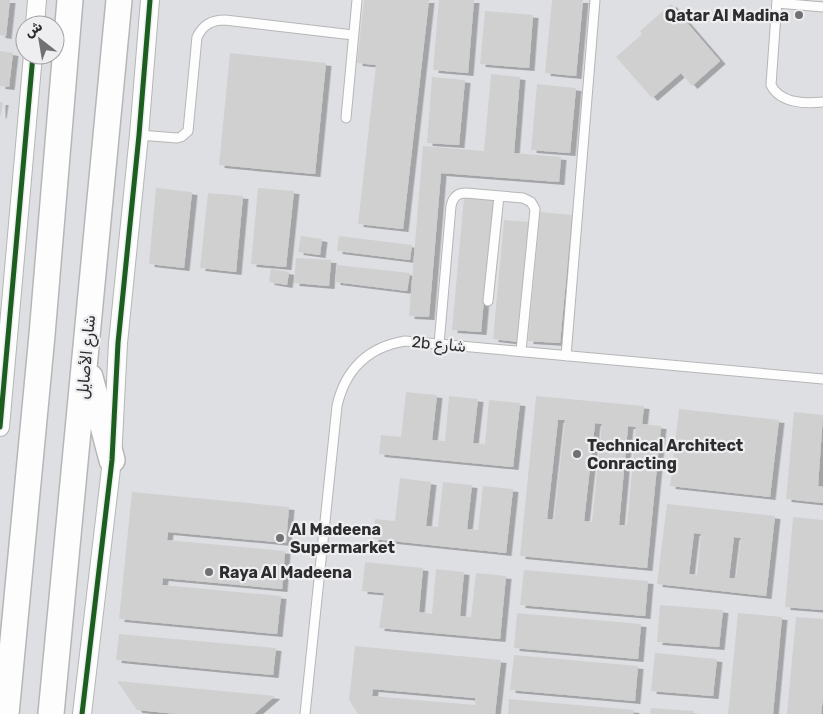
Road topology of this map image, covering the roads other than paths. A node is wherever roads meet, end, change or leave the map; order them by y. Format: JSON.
{"nodes":[{"id":1,"x":37,"y":0,"type":"edge"},
{"id":2,"x":70,"y":0,"type":"edge"},
{"id":3,"x":119,"y":0,"type":"edge"},
{"id":4,"x":136,"y":0,"type":"edge"},
{"id":5,"x":150,"y":0,"type":"edge"},
{"id":6,"x":356,"y":0,"type":"edge"},
{"id":7,"x":595,"y":0,"type":"edge"},
{"id":8,"x":777,"y":1,"type":"edge"},
{"id":9,"x":823,"y":7,"type":"edge"},
{"id":10,"x":36,"y":15,"type":"edge"},
{"id":11,"x":353,"y":35,"type":"junction"},
{"id":12,"x":115,"y":42,"type":"junction"},
{"id":13,"x":31,"y":65,"type":"edge"},
{"id":14,"x":823,"y":102,"type":"edge"},
{"id":15,"x":346,"y":118,"type":"dead end"},
{"id":16,"x":139,"y":135,"type":"junction"},
{"id":17,"x":499,"y":196,"type":"junction"},
{"id":18,"x":488,"y":301,"type":"dead end"},
{"id":19,"x":438,"y":344,"type":"junction"},
{"id":20,"x":521,"y":352,"type":"junction"},
{"id":21,"x":566,"y":356,"type":"junction"},
{"id":22,"x":86,"y":361,"type":"junction"},
{"id":23,"x":823,"y":379,"type":"edge"},
{"id":24,"x":0,"y":427,"type":"edge"},
{"id":25,"x":112,"y":460,"type":"junction"},
{"id":26,"x":84,"y":696,"type":"junction"},
{"id":27,"x":6,"y":714,"type":"edge"},
{"id":28,"x":51,"y":714,"type":"edge"},
{"id":29,"x":82,"y":714,"type":"edge"},
{"id":30,"x":94,"y":714,"type":"edge"},
{"id":31,"x":305,"y":714,"type":"edge"}],
"edges":[{"from":1,"to":10,"type":"street"},
{"from":2,"to":27,"type":"main road"},
{"from":3,"to":12,"type":"main road","name":"شارع الأصايل"},
{"from":4,"to":12,"type":"main road"},
{"from":5,"to":16,"type":"street"},
{"from":6,"to":11,"type":"lane"},
{"from":7,"to":21,"type":"lane"},
{"from":8,"to":9,"type":"lane"},
{"from":8,"to":14,"type":"lane"},
{"from":11,"to":15,"type":"lane"},
{"from":11,"to":16,"type":"lane"},
{"from":12,"to":22,"type":"main road","name":"شارع الأصايل"},
{"from":13,"to":24,"type":"street"},
{"from":16,"to":25,"type":"street"},
{"from":17,"to":18,"type":"lane"},
{"from":17,"to":19,"type":"lane"},
{"from":17,"to":20,"type":"lane"},
{"from":19,"to":20,"type":"lane","name":"2b شارع"},
{"from":19,"to":31,"type":"lane","name":"2b شارع"},
{"from":20,"to":21,"type":"lane","name":"2b شارع"},
{"from":21,"to":23,"type":"lane","name":"2b شارع"},
{"from":22,"to":25,"type":"main road"},
{"from":22,"to":28,"type":"main road","name":"شارع الأصايل"},
{"from":25,"to":26,"type":"street"},
{"from":26,"to":29,"type":"street"},
{"from":26,"to":30,"type":"street"}]}
